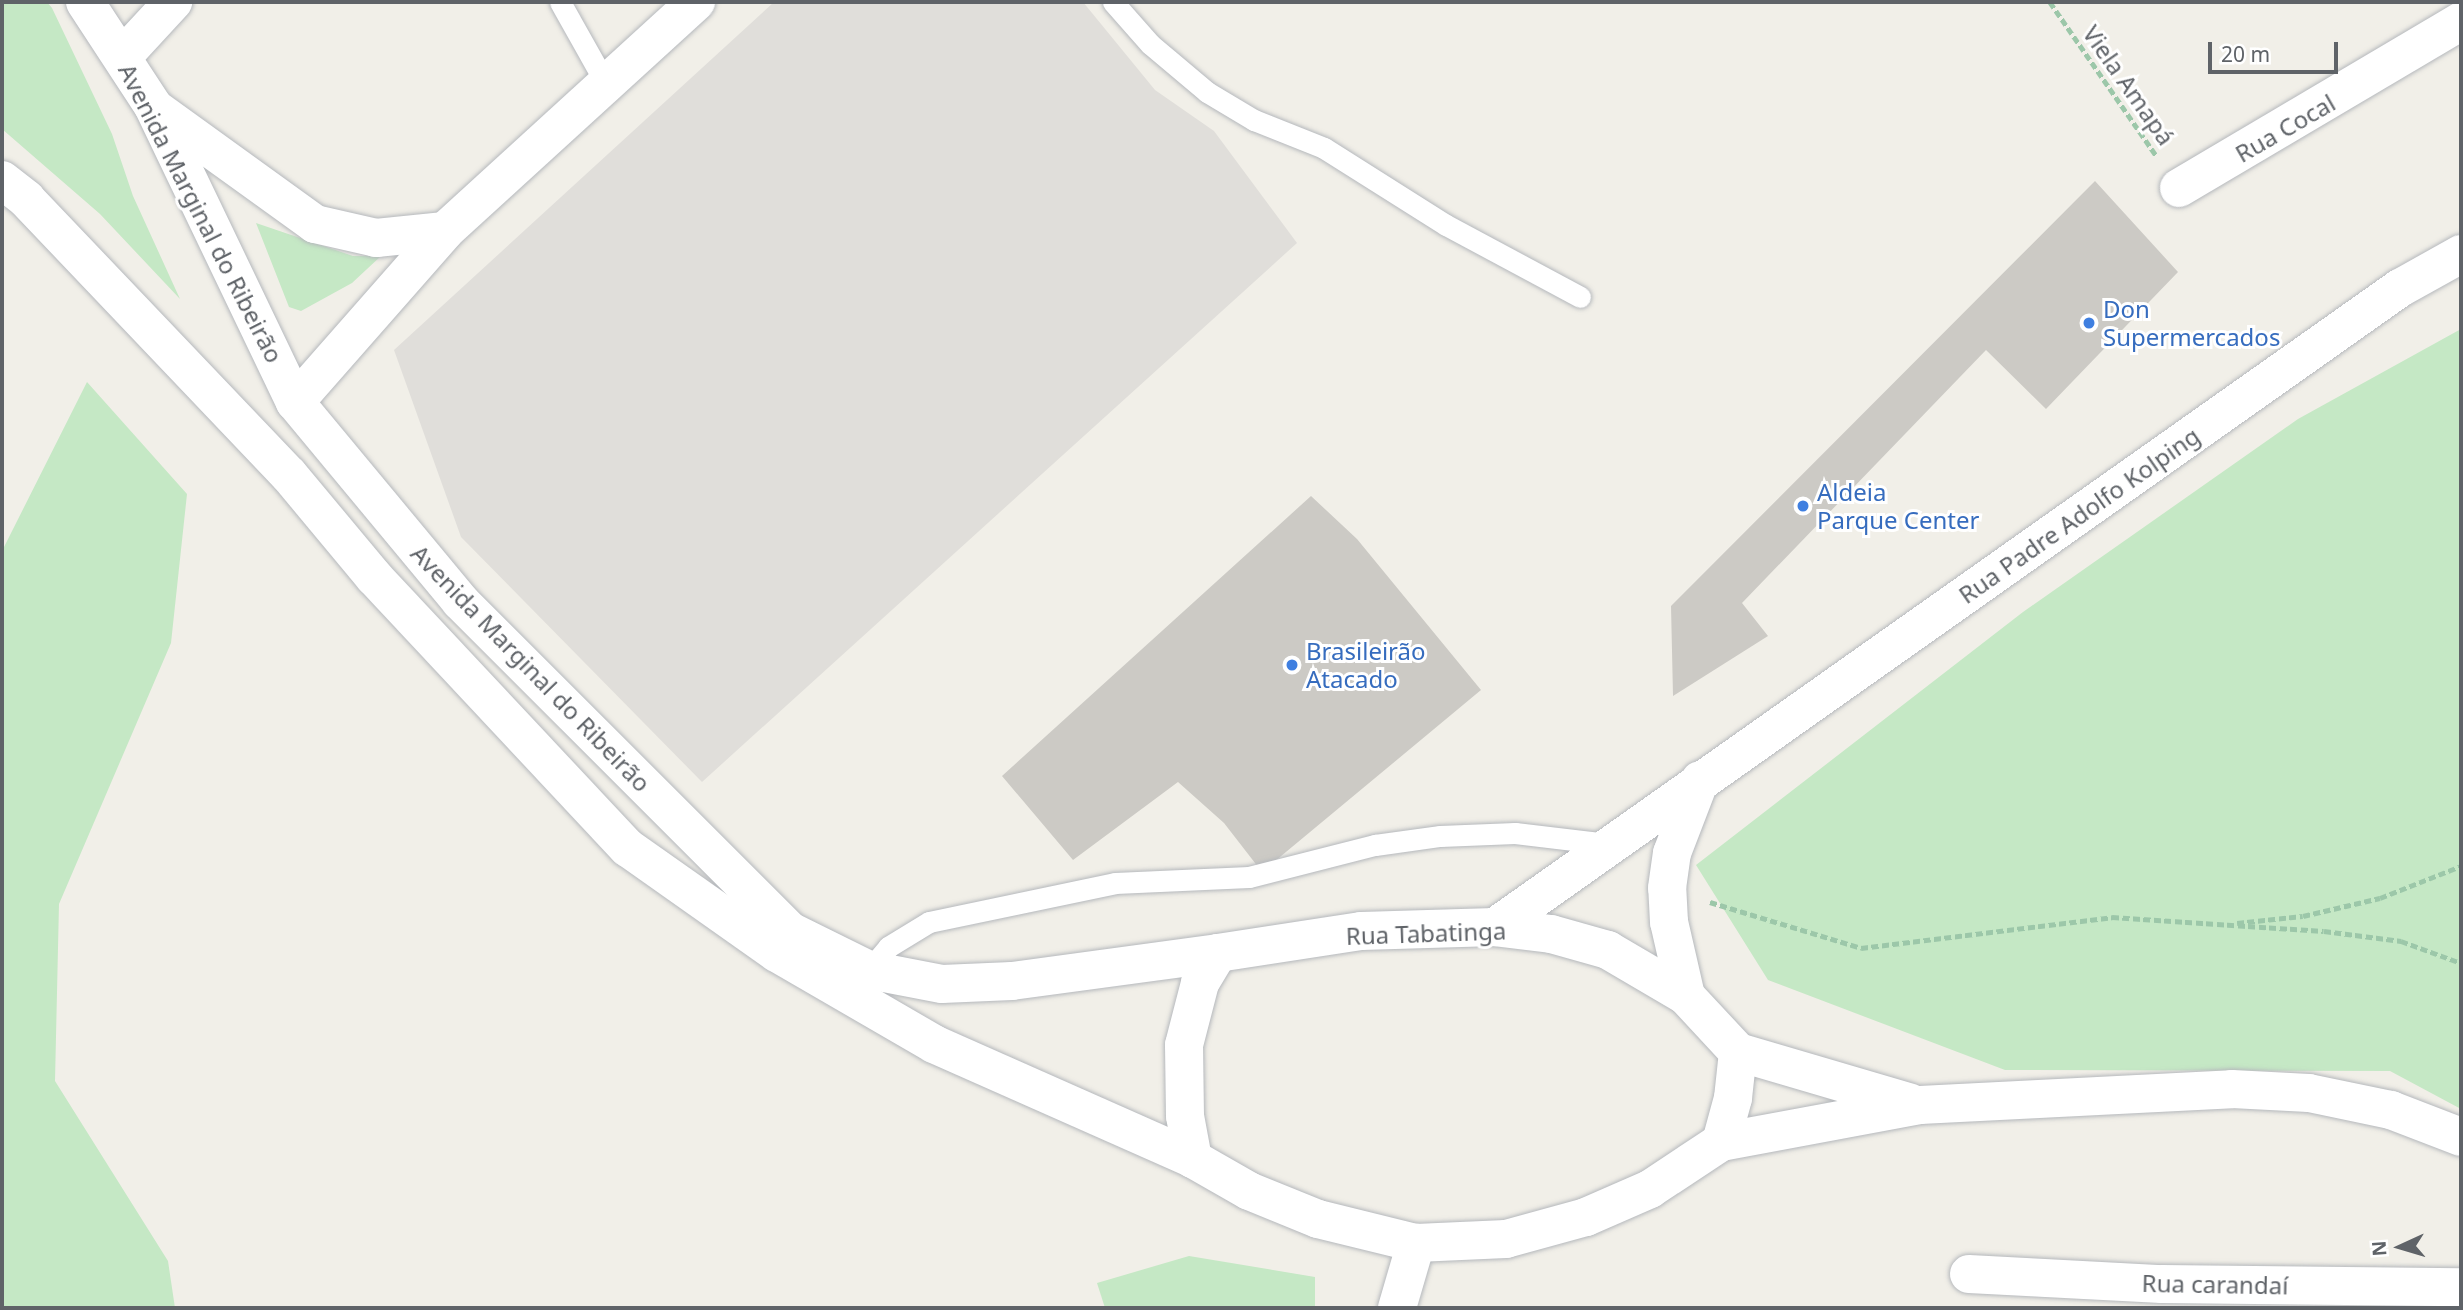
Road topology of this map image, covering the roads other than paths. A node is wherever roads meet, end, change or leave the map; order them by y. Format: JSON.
{"nodes":[{"id":1,"x":85,"y":2,"type":"edge"},
{"id":2,"x":173,"y":2,"type":"edge"},
{"id":3,"x":560,"y":2,"type":"edge"},
{"id":4,"x":696,"y":2,"type":"edge"},
{"id":5,"x":1113,"y":2,"type":"edge"},
{"id":6,"x":2461,"y":21,"type":"edge"},
{"id":7,"x":123,"y":56,"type":"junction"},
{"id":8,"x":606,"y":84,"type":"junction"},
{"id":9,"x":153,"y":106,"type":"junction"},
{"id":10,"x":2,"y":180,"type":"edge"},
{"id":11,"x":2179,"y":188,"type":"road end"},
{"id":12,"x":445,"y":231,"type":"junction"},
{"id":13,"x":2461,"y":254,"type":"edge"},
{"id":14,"x":1580,"y":297,"type":"dead end"},
{"id":15,"x":295,"y":402,"type":"junction"},
{"id":16,"x":1700,"y":780,"type":"junction"},
{"id":17,"x":1606,"y":844,"type":"junction"},
{"id":18,"x":1495,"y":927,"type":"junction"},
{"id":19,"x":1217,"y":953,"type":"junction"},
{"id":20,"x":869,"y":970,"type":"junction"},
{"id":21,"x":1686,"y":996,"type":"junction"},
{"id":22,"x":1738,"y":1052,"type":"junction"},
{"id":23,"x":1920,"y":1105,"type":"junction"},
{"id":24,"x":2461,"y":1137,"type":"edge"},
{"id":25,"x":1721,"y":1142,"type":"junction"},
{"id":26,"x":1193,"y":1158,"type":"junction"},
{"id":27,"x":1416,"y":1243,"type":"junction"},
{"id":28,"x":1969,"y":1274,"type":"dead end"},
{"id":29,"x":2461,"y":1287,"type":"edge"},
{"id":30,"x":2164,"y":1296,"type":"edge"},
{"id":31,"x":1397,"y":1308,"type":"edge"}],
"edges":[{"from":1,"to":7,"type":"main road","name":"Avenida Marginal do Ribeirão"},
{"from":2,"to":7,"type":"main road"},
{"from":3,"to":8,"type":"lane"},
{"from":4,"to":8,"type":"main road"},
{"from":5,"to":14,"type":"lane"},
{"from":6,"to":11,"type":"main road","name":"Rua Cocal"},
{"from":7,"to":9,"type":"main road","name":"Avenida Marginal do Ribeirão"},
{"from":8,"to":12,"type":"main road"},
{"from":9,"to":12,"type":"main road"},
{"from":9,"to":15,"type":"main road","name":"Avenida Marginal do Ribeirão"},
{"from":10,"to":26,"type":"main road","name":"Avenida Marginal do Ribeirão"},
{"from":12,"to":15,"type":"main road"},
{"from":13,"to":16,"type":"main road","name":"Rua Padre Adolfo Kolping"},
{"from":15,"to":20,"type":"main road","name":"Avenida Marginal do Ribeirão"},
{"from":16,"to":17,"type":"main road","name":"Rua Padre Adolfo Kolping"},
{"from":16,"to":21,"type":"main road"},
{"from":17,"to":18,"type":"main road","name":"Rua Padre Adolfo Kolping"},
{"from":17,"to":20,"type":"lane"},
{"from":18,"to":19,"type":"main road","name":"Rua Tabatinga"},
{"from":18,"to":21,"type":"main road","name":"Rua Tabatinga"},
{"from":19,"to":20,"type":"main road","name":"Avenida Marginal do Ribeirão"},
{"from":19,"to":26,"type":"main road"},
{"from":21,"to":22,"type":"main road","name":"Rua Tabatinga"},
{"from":22,"to":23,"type":"main road"},
{"from":22,"to":25,"type":"main road"},
{"from":23,"to":24,"type":"main road"},
{"from":23,"to":25,"type":"main road"},
{"from":25,"to":27,"type":"main road"},
{"from":26,"to":27,"type":"main road"},
{"from":27,"to":31,"type":"main road"},
{"from":28,"to":30,"type":"main road","name":"Rua carandaí"},
{"from":29,"to":30,"type":"main road","name":"Rua carandaí"}]}
